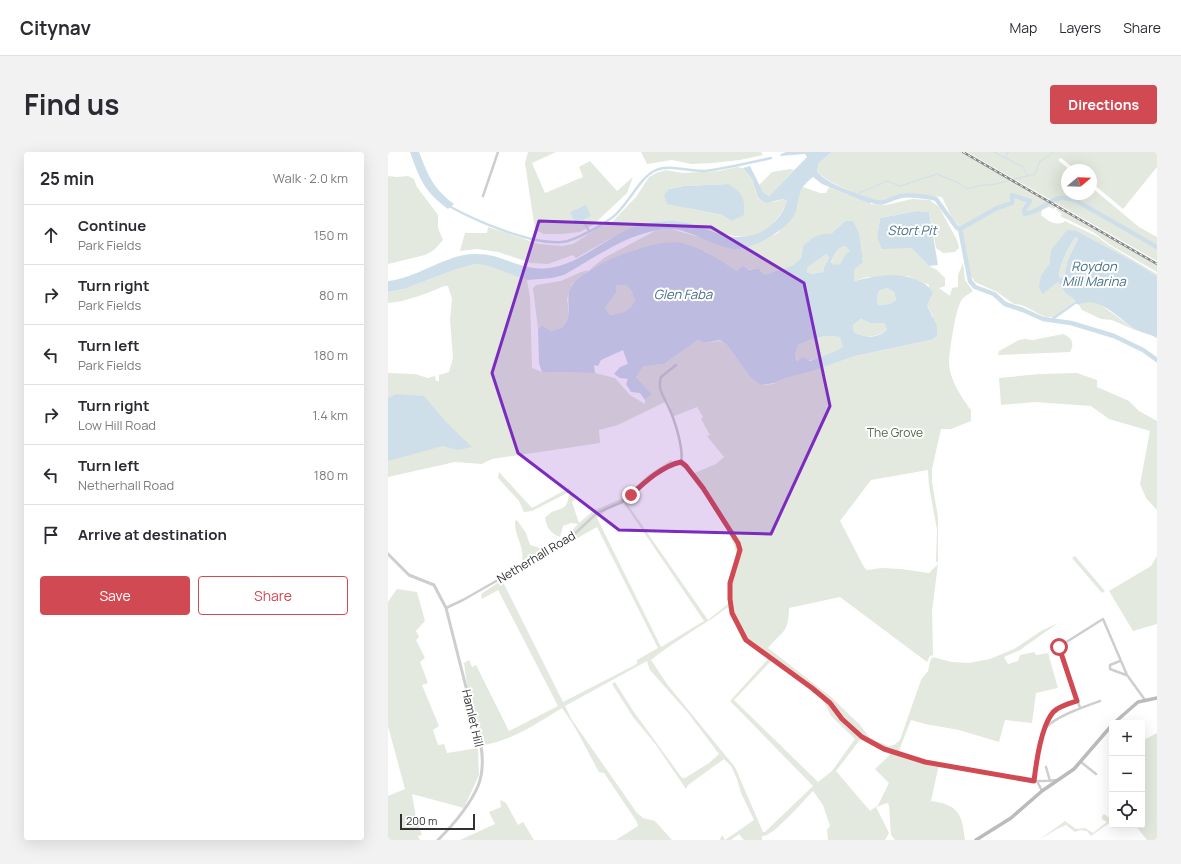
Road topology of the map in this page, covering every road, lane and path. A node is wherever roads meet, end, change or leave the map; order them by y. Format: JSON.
{"nodes":[{"id":1,"x":498,"y":152,"type":"edge"},
{"id":2,"x":483,"y":196,"type":"dead end"},
{"id":3,"x":676,"y":365,"type":"dead end"},
{"id":4,"x":681,"y":462,"type":"junction"},
{"id":5,"x":388,"y":554,"type":"edge"},
{"id":6,"x":446,"y":608,"type":"junction"},
{"id":7,"x":1120,"y":661,"type":"junction"},
{"id":8,"x":1126,"y":675,"type":"junction"},
{"id":9,"x":1157,"y":698,"type":"edge"},
{"id":10,"x":1145,"y":700,"type":"junction"},
{"id":11,"x":1077,"y":701,"type":"junction"},
{"id":12,"x":1100,"y":701,"type":"dead end"},
{"id":13,"x":1080,"y":708,"type":"junction"},
{"id":14,"x":1050,"y":719,"type":"junction"},
{"id":15,"x":1117,"y":720,"type":"edge"},
{"id":16,"x":1054,"y":722,"type":"junction"},
{"id":17,"x":1046,"y":727,"type":"junction"},
{"id":18,"x":1109,"y":729,"type":"edge"},
{"id":19,"x":1081,"y":762,"type":"junction"},
{"id":20,"x":1046,"y":767,"type":"dead end"},
{"id":21,"x":1096,"y":774,"type":"dead end"},
{"id":22,"x":1059,"y":779,"type":"junction"},
{"id":23,"x":1036,"y":781,"type":"junction"},
{"id":24,"x":1050,"y":781,"type":"junction"},
{"id":25,"x":1042,"y":791,"type":"junction"},
{"id":26,"x":438,"y":840,"type":"edge"},
{"id":27,"x":976,"y":840,"type":"edge"}],
"edges":[{"from":1,"to":2,"type":"street"},
{"from":3,"to":4,"type":"street"},
{"from":4,"to":6,"type":"street","name":"Netherhall Road"},
{"from":4,"to":23,"type":"street"},
{"from":5,"to":6,"type":"street","name":"Hamlet Hill"},
{"from":6,"to":26,"type":"street","name":"Hamlet Hill"},
{"from":7,"to":8,"type":"street"},
{"from":7,"to":8,"type":"street"},
{"from":7,"to":11,"type":"street"},
{"from":8,"to":10,"type":"street"},
{"from":9,"to":10,"type":"main road"},
{"from":10,"to":15,"type":"main road"},
{"from":11,"to":13,"type":"street"},
{"from":11,"to":14,"type":"street"},
{"from":12,"to":13,"type":"street"},
{"from":13,"to":16,"type":"street"},
{"from":14,"to":16,"type":"street"},
{"from":14,"to":17,"type":"street"},
{"from":16,"to":17,"type":"street"},
{"from":17,"to":23,"type":"street"},
{"from":18,"to":19,"type":"main road"},
{"from":19,"to":21,"type":"street"},
{"from":19,"to":22,"type":"main road"},
{"from":20,"to":24,"type":"street"},
{"from":22,"to":24,"type":"street"},
{"from":22,"to":25,"type":"main road"},
{"from":23,"to":24,"type":"street"},
{"from":23,"to":25,"type":"street"},
{"from":25,"to":27,"type":"main road"}]}
